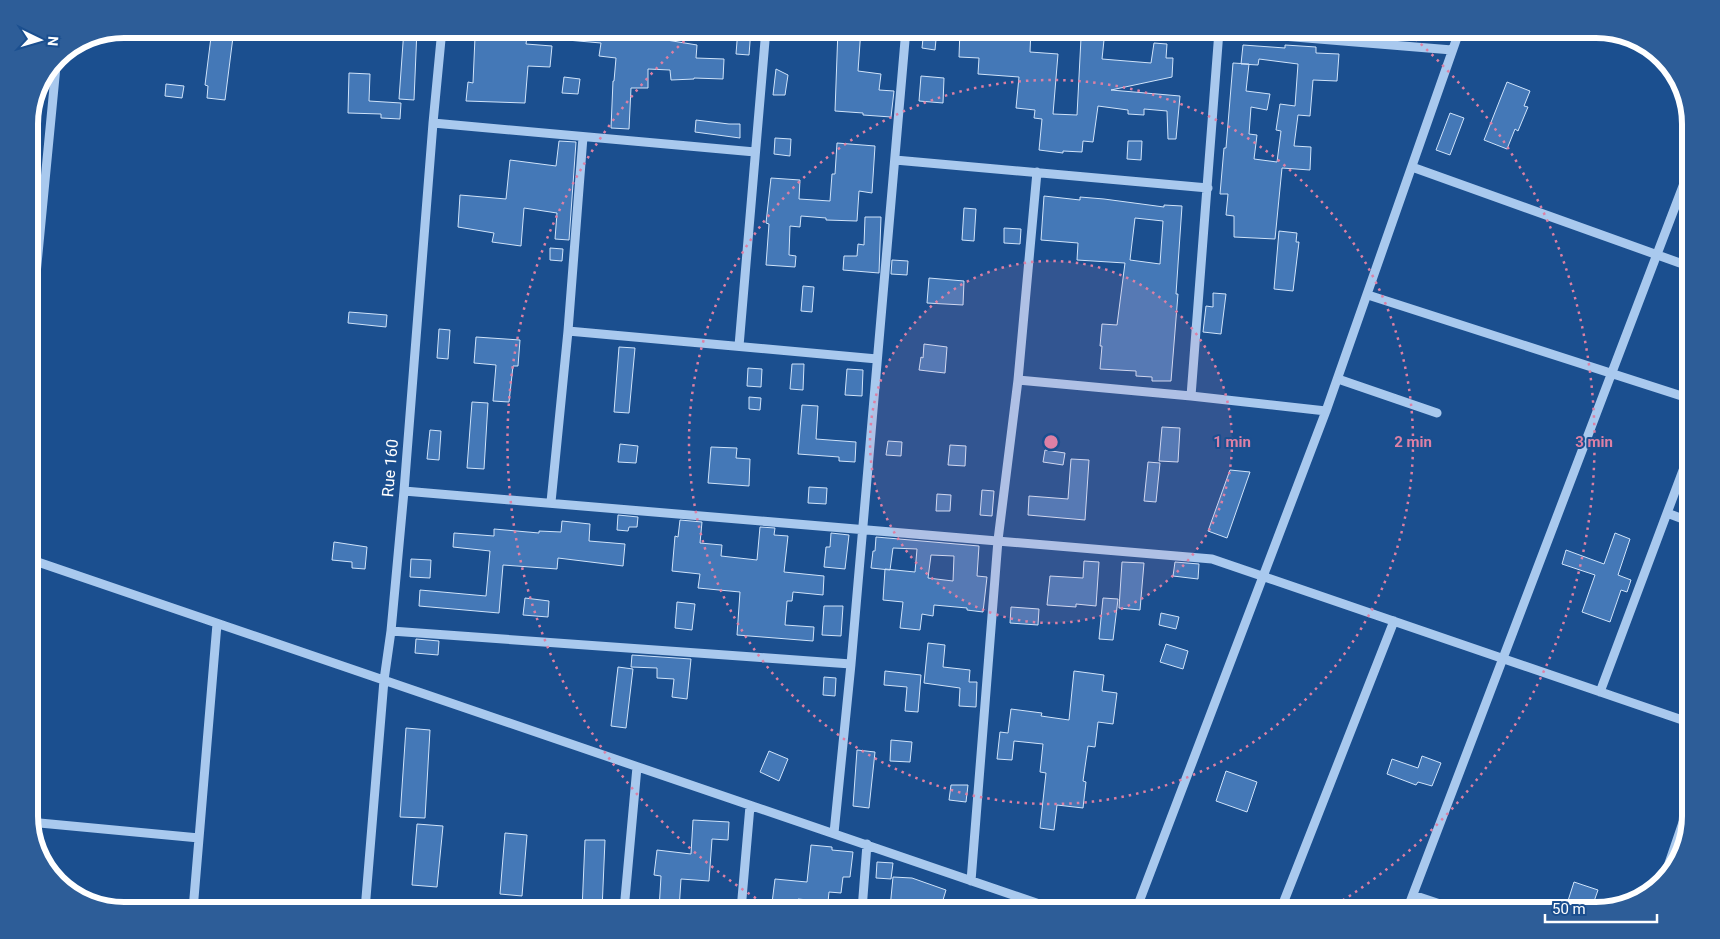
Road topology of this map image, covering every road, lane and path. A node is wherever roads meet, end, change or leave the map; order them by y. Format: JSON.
{"nodes":[{"id":1,"x":441,"y":38,"type":"edge"},
{"id":2,"x":765,"y":38,"type":"edge"},
{"id":3,"x":905,"y":38,"type":"edge"},
{"id":4,"x":1219,"y":38,"type":"edge"},
{"id":5,"x":1305,"y":38,"type":"edge"},
{"id":6,"x":1457,"y":38,"type":"edge"},
{"id":7,"x":1452,"y":50,"type":"junction"},
{"id":8,"x":55,"y":72,"type":"edge"},
{"id":9,"x":433,"y":123,"type":"junction"},
{"id":10,"x":583,"y":137,"type":"junction"},
{"id":11,"x":755,"y":152,"type":"junction"},
{"id":12,"x":896,"y":160,"type":"junction"},
{"id":13,"x":1412,"y":167,"type":"junction"},
{"id":14,"x":1037,"y":172,"type":"junction"},
{"id":15,"x":1208,"y":188,"type":"junction"},
{"id":16,"x":1682,"y":189,"type":"edge"},
{"id":17,"x":38,"y":238,"type":"edge"},
{"id":18,"x":1657,"y":255,"type":"junction"},
{"id":19,"x":1682,"y":263,"type":"edge"},
{"id":20,"x":1368,"y":295,"type":"junction"},
{"id":21,"x":568,"y":331,"type":"junction"},
{"id":22,"x":739,"y":346,"type":"junction"},
{"id":23,"x":877,"y":359,"type":"junction"},
{"id":24,"x":1612,"y":374,"type":"junction"},
{"id":25,"x":1338,"y":379,"type":"junction"},
{"id":26,"x":1018,"y":380,"type":"junction"},
{"id":27,"x":1191,"y":396,"type":"junction"},
{"id":28,"x":1682,"y":396,"type":"edge"},
{"id":29,"x":1326,"y":411,"type":"junction"},
{"id":30,"x":1436,"y":413,"type":"dead end"},
{"id":31,"x":1682,"y":473,"type":"edge"},
{"id":32,"x":404,"y":491,"type":"junction"},
{"id":33,"x":551,"y":502,"type":"junction"},
{"id":34,"x":1667,"y":514,"type":"junction"},
{"id":35,"x":1682,"y":519,"type":"edge"},
{"id":36,"x":861,"y":530,"type":"junction"},
{"id":37,"x":998,"y":540,"type":"junction"},
{"id":38,"x":38,"y":562,"type":"edge"},
{"id":39,"x":1264,"y":577,"type":"junction"},
{"id":40,"x":1394,"y":622,"type":"junction"},
{"id":41,"x":217,"y":624,"type":"junction"},
{"id":42,"x":391,"y":631,"type":"junction"},
{"id":43,"x":1502,"y":659,"type":"junction"},
{"id":44,"x":851,"y":664,"type":"junction"},
{"id":45,"x":384,"y":680,"type":"junction"},
{"id":46,"x":1600,"y":692,"type":"junction"},
{"id":47,"x":1682,"y":720,"type":"edge"},
{"id":48,"x":637,"y":767,"type":"junction"},
{"id":49,"x":750,"y":806,"type":"junction"},
{"id":50,"x":38,"y":823,"type":"edge"},
{"id":51,"x":1682,"y":825,"type":"edge"},
{"id":52,"x":834,"y":834,"type":"junction"},
{"id":53,"x":199,"y":838,"type":"junction"},
{"id":54,"x":867,"y":844,"type":"junction"},
{"id":55,"x":1671,"y":859,"type":"edge"},
{"id":56,"x":971,"y":881,"type":"junction"},
{"id":57,"x":1413,"y":895,"type":"junction"},
{"id":58,"x":1284,"y":901,"type":"dead end"},
{"id":59,"x":194,"y":902,"type":"edge"},
{"id":60,"x":366,"y":902,"type":"edge"},
{"id":61,"x":625,"y":902,"type":"edge"},
{"id":62,"x":742,"y":902,"type":"edge"},
{"id":63,"x":863,"y":902,"type":"edge"},
{"id":64,"x":1033,"y":902,"type":"edge"},
{"id":65,"x":1139,"y":902,"type":"edge"},
{"id":66,"x":1411,"y":902,"type":"edge"},
{"id":67,"x":1434,"y":902,"type":"edge"}],
"edges":[{"from":1,"to":9,"type":"street","name":"Rue 160"},
{"from":2,"to":11,"type":"street"},
{"from":3,"to":12,"type":"street"},
{"from":4,"to":15,"type":"street"},
{"from":5,"to":7,"type":"street"},
{"from":6,"to":7,"type":"street"},
{"from":7,"to":13,"type":"street"},
{"from":8,"to":17,"type":"street"},
{"from":9,"to":10,"type":"street"},
{"from":9,"to":32,"type":"street","name":"Rue 160"},
{"from":10,"to":11,"type":"street"},
{"from":10,"to":21,"type":"street"},
{"from":11,"to":22,"type":"street"},
{"from":12,"to":14,"type":"street"},
{"from":12,"to":23,"type":"street"},
{"from":13,"to":18,"type":"street"},
{"from":13,"to":20,"type":"street"},
{"from":14,"to":15,"type":"street"},
{"from":14,"to":26,"type":"street"},
{"from":15,"to":27,"type":"street"},
{"from":16,"to":18,"type":"street"},
{"from":18,"to":19,"type":"street"},
{"from":18,"to":24,"type":"street"},
{"from":20,"to":24,"type":"street"},
{"from":20,"to":25,"type":"street"},
{"from":21,"to":22,"type":"street"},
{"from":21,"to":33,"type":"street"},
{"from":22,"to":23,"type":"street"},
{"from":23,"to":36,"type":"street"},
{"from":24,"to":28,"type":"street"},
{"from":24,"to":43,"type":"street"},
{"from":25,"to":29,"type":"street"},
{"from":25,"to":30,"type":"street"},
{"from":26,"to":27,"type":"street"},
{"from":26,"to":37,"type":"street"},
{"from":27,"to":29,"type":"street"},
{"from":29,"to":39,"type":"street"},
{"from":31,"to":34,"type":"street"},
{"from":32,"to":33,"type":"street"},
{"from":32,"to":42,"type":"street","name":"Rue 160"},
{"from":33,"to":36,"type":"street"},
{"from":34,"to":35,"type":"street"},
{"from":34,"to":46,"type":"street"},
{"from":36,"to":37,"type":"street"},
{"from":36,"to":44,"type":"street"},
{"from":37,"to":39,"type":"street"},
{"from":37,"to":56,"type":"street"},
{"from":38,"to":41,"type":"street"},
{"from":39,"to":40,"type":"street"},
{"from":39,"to":65,"type":"street"},
{"from":40,"to":43,"type":"street"},
{"from":40,"to":58,"type":"street"},
{"from":41,"to":45,"type":"street"},
{"from":41,"to":53,"type":"street"},
{"from":42,"to":44,"type":"street"},
{"from":42,"to":45,"type":"street","name":"Rue 160"},
{"from":43,"to":46,"type":"street"},
{"from":43,"to":57,"type":"street"},
{"from":44,"to":52,"type":"street"},
{"from":45,"to":48,"type":"street"},
{"from":45,"to":60,"type":"street","name":"Rue 160"},
{"from":46,"to":47,"type":"street"},
{"from":48,"to":49,"type":"street"},
{"from":48,"to":61,"type":"street"},
{"from":49,"to":52,"type":"street"},
{"from":49,"to":62,"type":"street"},
{"from":50,"to":53,"type":"street"},
{"from":51,"to":55,"type":"street"},
{"from":52,"to":54,"type":"street"},
{"from":53,"to":59,"type":"street"},
{"from":54,"to":56,"type":"street"},
{"from":54,"to":63,"type":"street"},
{"from":56,"to":64,"type":"street"},
{"from":57,"to":66,"type":"street"},
{"from":57,"to":67,"type":"street"}]}
